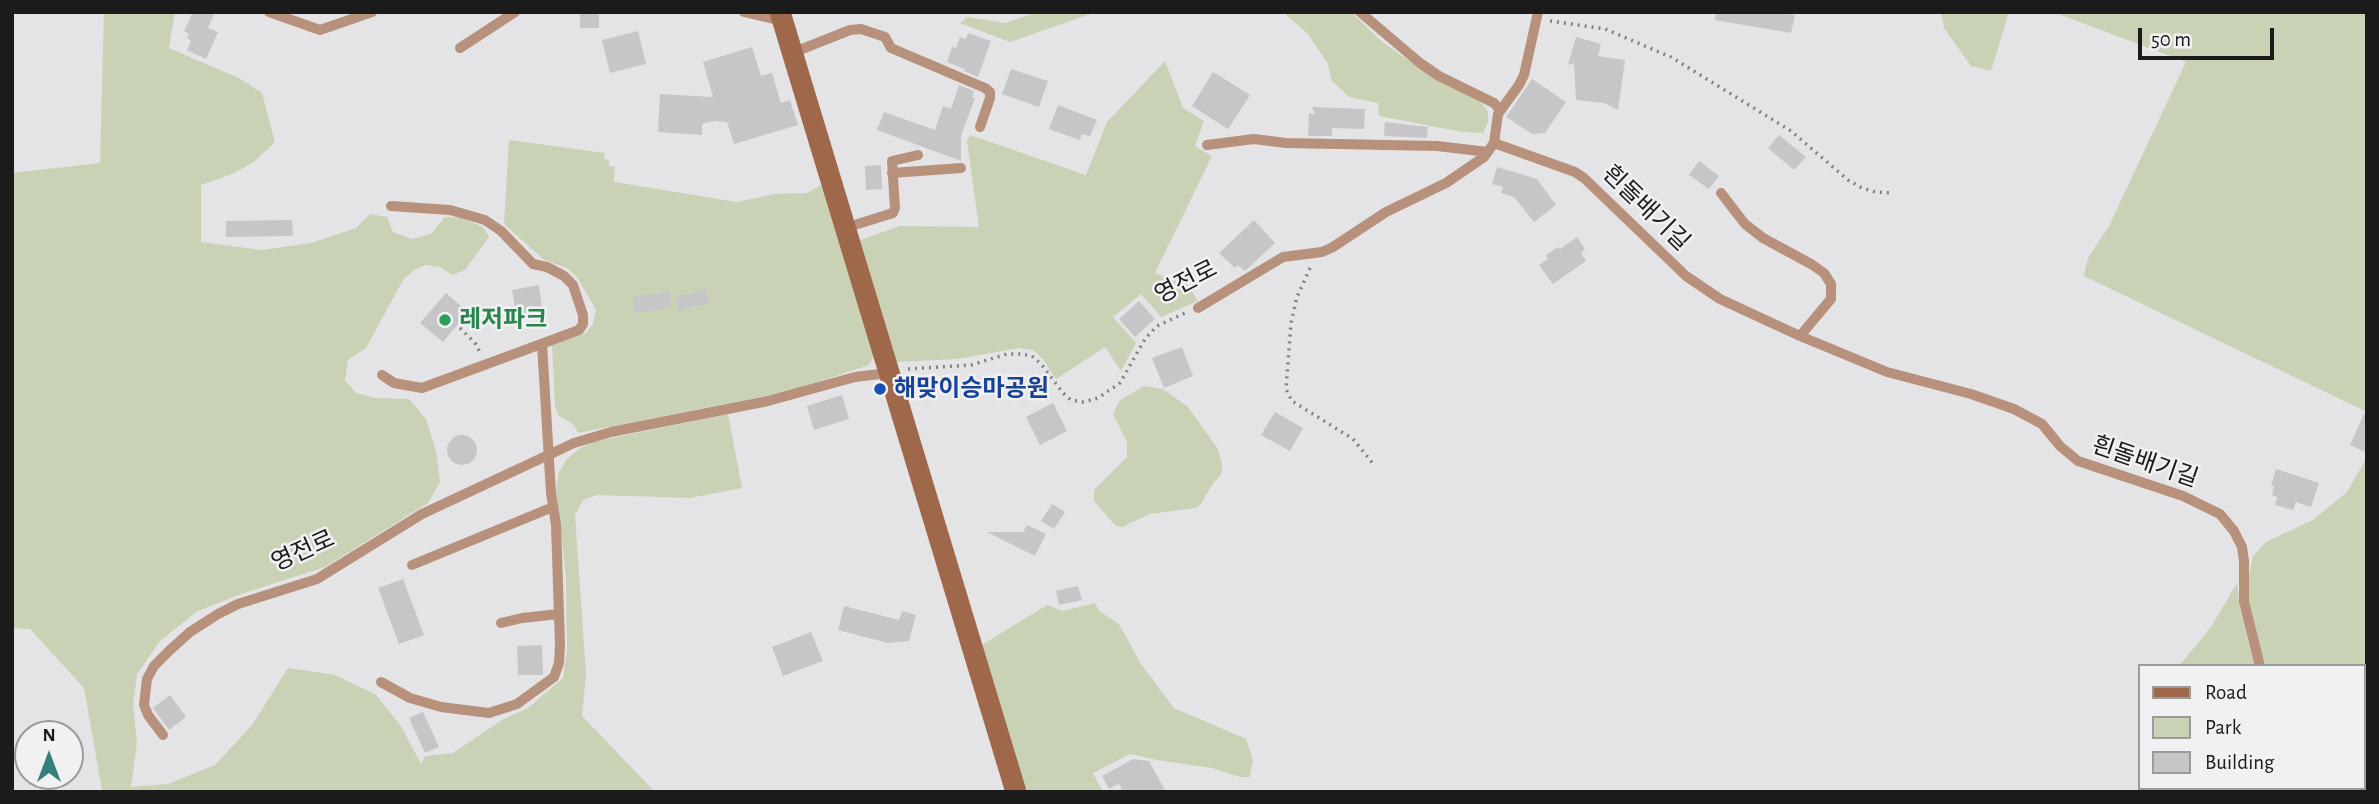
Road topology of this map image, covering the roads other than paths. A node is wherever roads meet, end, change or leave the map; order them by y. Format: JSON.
{"nodes":[{"id":1,"x":269,"y":12,"type":"edge"},
{"id":2,"x":372,"y":12,"type":"edge"},
{"id":3,"x":515,"y":12,"type":"edge"},
{"id":4,"x":744,"y":12,"type":"edge"},
{"id":5,"x":1360,"y":12,"type":"edge"},
{"id":6,"x":781,"y":17,"type":"edge"},
{"id":7,"x":1538,"y":17,"type":"edge"},
{"id":8,"x":460,"y":48,"type":"dead end"},
{"id":9,"x":792,"y":53,"type":"junction"},
{"id":10,"x":1500,"y":110,"type":"junction"},
{"id":11,"x":980,"y":127,"type":"dead end"},
{"id":12,"x":1207,"y":145,"type":"dead end"},
{"id":13,"x":1491,"y":148,"type":"junction"},
{"id":14,"x":918,"y":155,"type":"dead end"},
{"id":15,"x":961,"y":168,"type":"dead end"},
{"id":16,"x":892,"y":173,"type":"junction"},
{"id":17,"x":1721,"y":193,"type":"dead end"},
{"id":18,"x":391,"y":206,"type":"dead end"},
{"id":19,"x":845,"y":228,"type":"junction"},
{"id":20,"x":1198,"y":308,"type":"road end"},
{"id":21,"x":1800,"y":336,"type":"junction"},
{"id":22,"x":542,"y":344,"type":"junction"},
{"id":23,"x":888,"y":373,"type":"junction"},
{"id":24,"x":382,"y":375,"type":"dead end"},
{"id":25,"x":549,"y":455,"type":"junction"},
{"id":26,"x":553,"y":507,"type":"junction"},
{"id":27,"x":412,"y":565,"type":"dead end"},
{"id":28,"x":559,"y":614,"type":"junction"},
{"id":29,"x":501,"y":623,"type":"dead end"},
{"id":30,"x":2260,"y":664,"type":"edge"},
{"id":31,"x":381,"y":682,"type":"dead end"},
{"id":32,"x":163,"y":735,"type":"dead end"},
{"id":33,"x":1016,"y":792,"type":"edge"}],
"edges":[{"from":1,"to":2,"type":"lane"},
{"from":3,"to":8,"type":"lane"},
{"from":4,"to":6,"type":"lane"},
{"from":5,"to":10,"type":"lane"},
{"from":6,"to":9,"type":"street"},
{"from":7,"to":10,"type":"lane"},
{"from":9,"to":11,"type":"lane"},
{"from":9,"to":19,"type":"street"},
{"from":10,"to":13,"type":"lane"},
{"from":12,"to":13,"type":"lane","name":"흰돌배기길"},
{"from":13,"to":20,"type":"lane","name":"영전로"},
{"from":13,"to":21,"type":"lane","name":"흰돌배기길"},
{"from":14,"to":16,"type":"lane"},
{"from":15,"to":16,"type":"lane"},
{"from":16,"to":19,"type":"lane"},
{"from":17,"to":21,"type":"lane"},
{"from":18,"to":22,"type":"lane"},
{"from":19,"to":23,"type":"street"},
{"from":21,"to":30,"type":"lane","name":"흰돌배기길"},
{"from":22,"to":24,"type":"lane"},
{"from":22,"to":25,"type":"lane"},
{"from":23,"to":25,"type":"lane","name":"영전로"},
{"from":23,"to":33,"type":"street"},
{"from":25,"to":26,"type":"lane"},
{"from":25,"to":32,"type":"lane","name":"영전로"},
{"from":26,"to":27,"type":"lane"},
{"from":26,"to":28,"type":"lane"},
{"from":28,"to":29,"type":"lane"},
{"from":28,"to":31,"type":"lane"}]}
